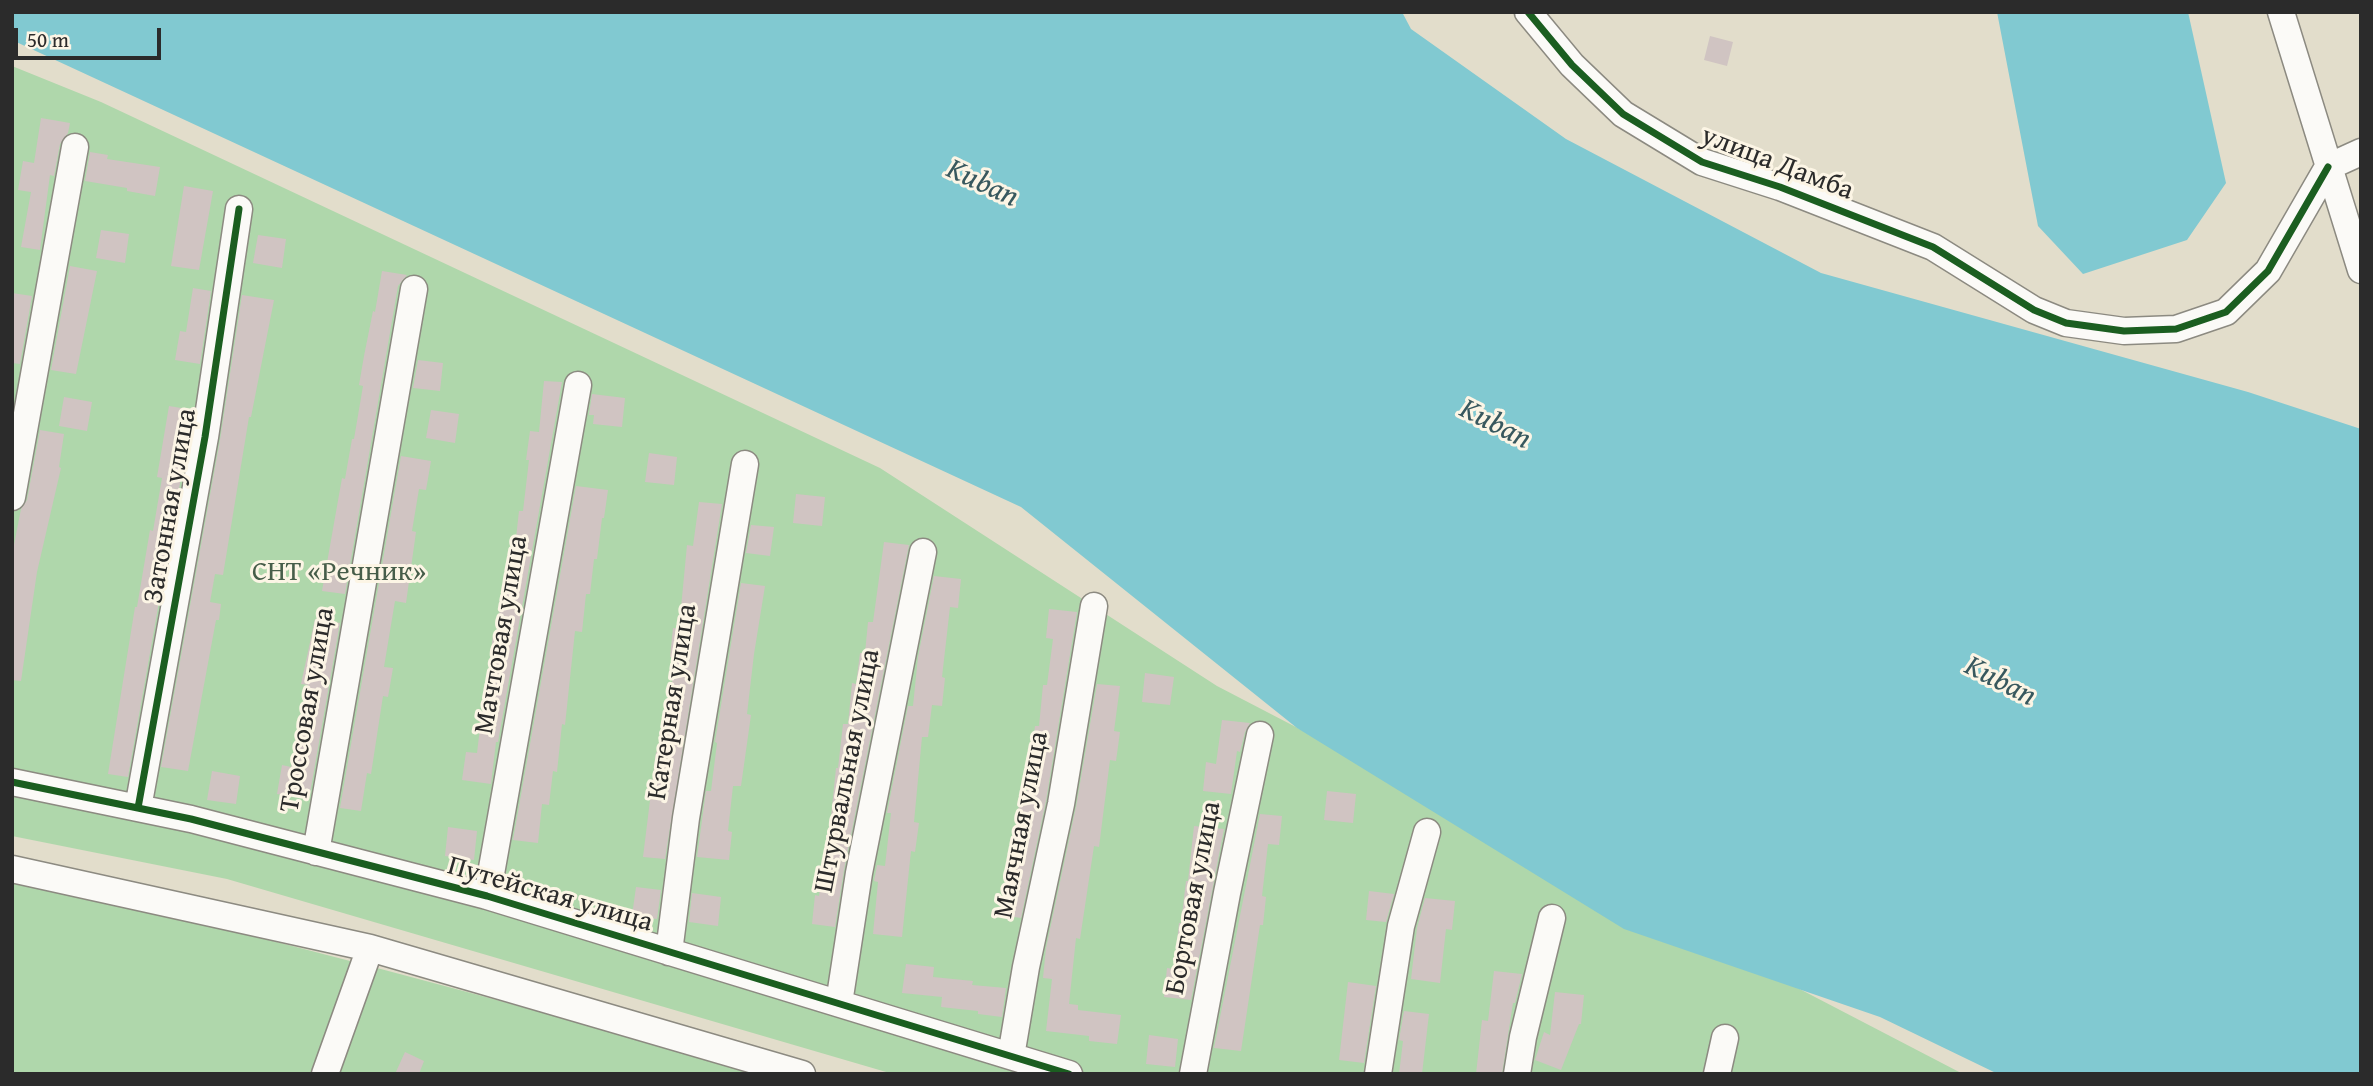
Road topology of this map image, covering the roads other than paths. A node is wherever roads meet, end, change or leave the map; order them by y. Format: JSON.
{"nodes":[{"id":1,"x":1528,"y":12,"type":"edge"},
{"id":2,"x":2281,"y":12,"type":"edge"},
{"id":3,"x":75,"y":148,"type":"dead end"},
{"id":4,"x":2361,"y":152,"type":"edge"},
{"id":5,"x":2328,"y":167,"type":"junction"},
{"id":6,"x":239,"y":209,"type":"dead end"},
{"id":7,"x":2361,"y":270,"type":"edge"},
{"id":8,"x":414,"y":289,"type":"dead end"},
{"id":9,"x":579,"y":385,"type":"dead end"},
{"id":10,"x":745,"y":464,"type":"dead end"},
{"id":11,"x":12,"y":497,"type":"edge"},
{"id":12,"x":923,"y":552,"type":"dead end"},
{"id":13,"x":1094,"y":606,"type":"dead end"},
{"id":14,"x":1260,"y":736,"type":"dead end"},
{"id":15,"x":12,"y":782,"type":"edge"},
{"id":16,"x":138,"y":808,"type":"junction"},
{"id":17,"x":1427,"y":832,"type":"dead end"},
{"id":18,"x":316,"y":852,"type":"junction"},
{"id":19,"x":12,"y":870,"type":"edge"},
{"id":20,"x":487,"y":896,"type":"junction"},
{"id":21,"x":1552,"y":918,"type":"dead end"},
{"id":22,"x":370,"y":947,"type":"junction"},
{"id":23,"x":669,"y":952,"type":"junction"},
{"id":24,"x":839,"y":1003,"type":"junction"},
{"id":25,"x":1725,"y":1038,"type":"dead end"},
{"id":26,"x":1011,"y":1056,"type":"junction"},
{"id":27,"x":325,"y":1074,"type":"edge"},
{"id":28,"x":802,"y":1074,"type":"edge"},
{"id":29,"x":1069,"y":1074,"type":"edge"},
{"id":30,"x":1193,"y":1074,"type":"edge"},
{"id":31,"x":1378,"y":1074,"type":"edge"},
{"id":32,"x":1517,"y":1074,"type":"edge"},
{"id":33,"x":1717,"y":1074,"type":"edge"}],
"edges":[{"from":1,"to":5,"type":"street","name":"улица Дамба"},
{"from":2,"to":5,"type":"street"},
{"from":3,"to":11,"type":"street"},
{"from":4,"to":5,"type":"street"},
{"from":5,"to":7,"type":"street"},
{"from":6,"to":16,"type":"street","name":"Затонная улица"},
{"from":8,"to":18,"type":"street","name":"Троссовая улица"},
{"from":9,"to":20,"type":"street","name":"Мачтовая улица"},
{"from":10,"to":23,"type":"street","name":"Катерная улица"},
{"from":12,"to":24,"type":"street","name":"Штурвальная улица"},
{"from":13,"to":26,"type":"street","name":"Маячная улица"},
{"from":14,"to":30,"type":"street","name":"Бортовая улица"},
{"from":15,"to":16,"type":"street","name":"Путейская улица"},
{"from":16,"to":18,"type":"street","name":"Путейская улица"},
{"from":17,"to":31,"type":"street"},
{"from":18,"to":20,"type":"street","name":"Путейская улица"},
{"from":19,"to":22,"type":"street"},
{"from":20,"to":23,"type":"street","name":"Путейская улица"},
{"from":21,"to":32,"type":"street"},
{"from":22,"to":27,"type":"street"},
{"from":22,"to":28,"type":"street"},
{"from":23,"to":24,"type":"street","name":"Путейская улица"},
{"from":24,"to":26,"type":"street","name":"Путейская улица"},
{"from":25,"to":33,"type":"street"},
{"from":26,"to":29,"type":"street","name":"Путейская улица"}]}
